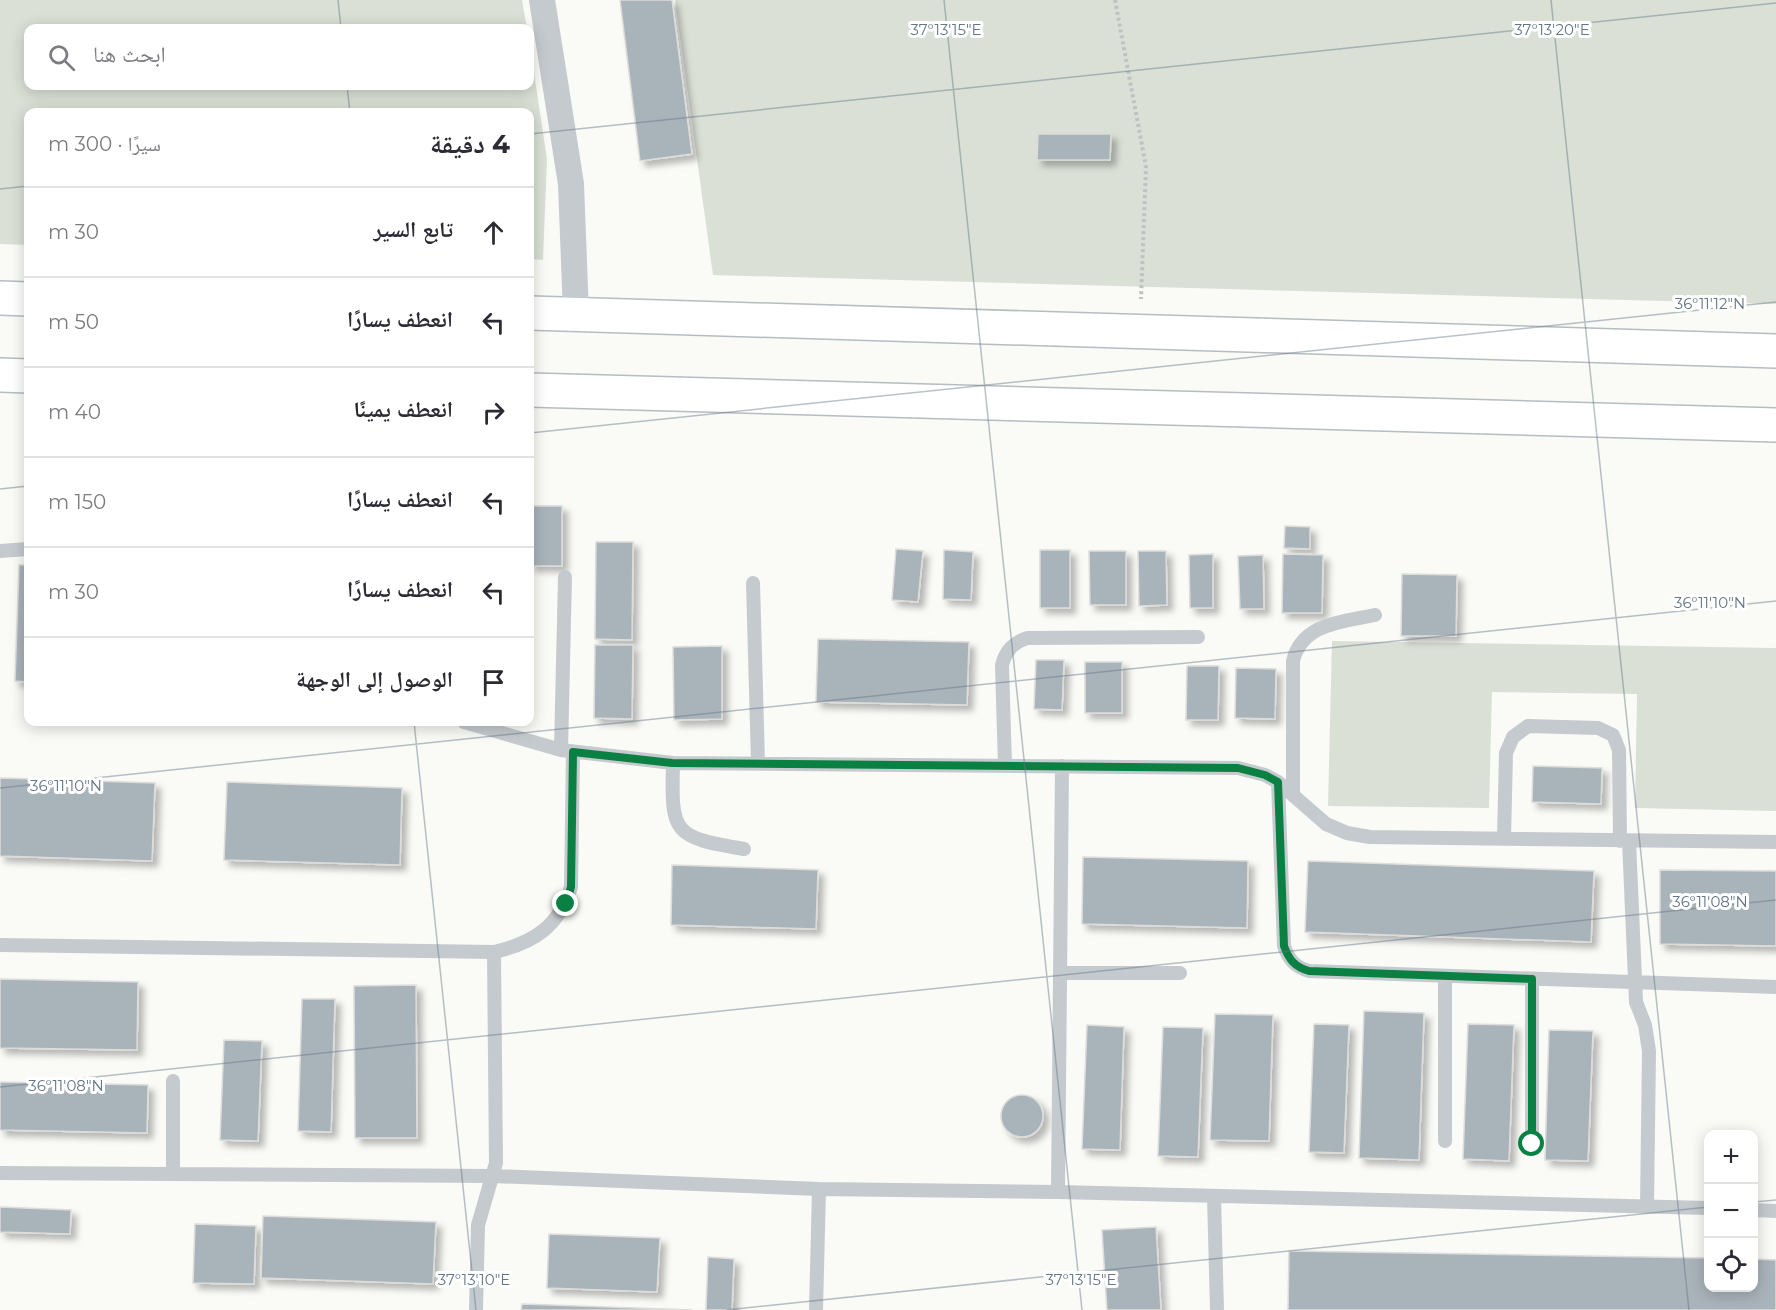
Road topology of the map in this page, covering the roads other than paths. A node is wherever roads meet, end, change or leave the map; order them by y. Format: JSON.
{"nodes":[{"id":1,"x":542,"y":0,"type":"edge"},
{"id":2,"x":0,"y":298,"type":"edge"},
{"id":3,"x":24,"y":299,"type":"edge"},
{"id":4,"x":534,"y":313,"type":"edge"},
{"id":5,"x":576,"y":314,"type":"junction"},
{"id":6,"x":1776,"y":351,"type":"edge"},
{"id":7,"x":0,"y":375,"type":"edge"},
{"id":8,"x":24,"y":376,"type":"edge"},
{"id":9,"x":534,"y":390,"type":"edge"},
{"id":10,"x":1776,"y":425,"type":"edge"},
{"id":11,"x":24,"y":549,"type":"edge"},
{"id":12,"x":0,"y":551,"type":"edge"},
{"id":13,"x":565,"y":577,"type":"dead end"},
{"id":14,"x":753,"y":583,"type":"dead end"},
{"id":15,"x":1375,"y":615,"type":"dead end"},
{"id":16,"x":1198,"y":637,"type":"dead end"},
{"id":17,"x":478,"y":726,"type":"edge"},
{"id":18,"x":567,"y":751,"type":"junction"},
{"id":19,"x":672,"y":763,"type":"junction"},
{"id":20,"x":758,"y":763,"type":"junction"},
{"id":21,"x":1005,"y":766,"type":"junction"},
{"id":22,"x":1062,"y":766,"type":"junction"},
{"id":23,"x":1278,"y":782,"type":"junction"},
{"id":24,"x":1293,"y":794,"type":"junction"},
{"id":25,"x":1504,"y":839,"type":"junction"},
{"id":26,"x":1624,"y":841,"type":"junction"},
{"id":27,"x":1776,"y":842,"type":"edge"},
{"id":28,"x":744,"y":849,"type":"dead end"},
{"id":29,"x":0,"y":945,"type":"edge"},
{"id":30,"x":494,"y":952,"type":"junction"},
{"id":31,"x":1060,"y":973,"type":"junction"},
{"id":32,"x":1180,"y":973,"type":"dead end"},
{"id":33,"x":1445,"y":976,"type":"junction"},
{"id":34,"x":1532,"y":979,"type":"junction"},
{"id":35,"x":1634,"y":982,"type":"junction"},
{"id":36,"x":1776,"y":987,"type":"edge"},
{"id":37,"x":173,"y":1080,"type":"dead end"},
{"id":38,"x":1444,"y":1141,"type":"dead end"},
{"id":39,"x":1532,"y":1144,"type":"dead end"},
{"id":40,"x":0,"y":1173,"type":"edge"},
{"id":41,"x":172,"y":1174,"type":"junction"},
{"id":42,"x":494,"y":1176,"type":"junction"},
{"id":43,"x":819,"y":1189,"type":"junction"},
{"id":44,"x":1058,"y":1192,"type":"junction"},
{"id":45,"x":1214,"y":1196,"type":"junction"},
{"id":46,"x":1647,"y":1206,"type":"junction"},
{"id":47,"x":1704,"y":1208,"type":"edge"},
{"id":48,"x":1758,"y":1210,"type":"edge"},
{"id":49,"x":1776,"y":1211,"type":"edge"},
{"id":50,"x":476,"y":1310,"type":"edge"},
{"id":51,"x":816,"y":1310,"type":"edge"},
{"id":52,"x":1216,"y":1310,"type":"edge"}],
"edges":[{"from":1,"to":5,"type":"street"},
{"from":2,"to":3,"type":"main road"},
{"from":4,"to":5,"type":"main road"},
{"from":5,"to":6,"type":"main road"},
{"from":7,"to":8,"type":"main road"},
{"from":9,"to":10,"type":"main road"},
{"from":11,"to":12,"type":"lane"},
{"from":13,"to":18,"type":"lane"},
{"from":14,"to":20,"type":"lane"},
{"from":15,"to":24,"type":"lane"},
{"from":16,"to":21,"type":"lane"},
{"from":17,"to":18,"type":"lane"},
{"from":18,"to":19,"type":"lane"},
{"from":18,"to":30,"type":"lane"},
{"from":19,"to":20,"type":"lane"},
{"from":19,"to":28,"type":"lane"},
{"from":20,"to":21,"type":"lane"},
{"from":21,"to":22,"type":"lane"},
{"from":22,"to":23,"type":"lane"},
{"from":22,"to":31,"type":"lane"},
{"from":23,"to":24,"type":"lane"},
{"from":23,"to":33,"type":"lane"},
{"from":24,"to":25,"type":"lane"},
{"from":25,"to":26,"type":"lane"},
{"from":25,"to":26,"type":"lane"},
{"from":26,"to":27,"type":"lane"},
{"from":26,"to":35,"type":"lane"},
{"from":29,"to":30,"type":"lane"},
{"from":30,"to":42,"type":"lane"},
{"from":31,"to":32,"type":"lane"},
{"from":31,"to":44,"type":"lane"},
{"from":33,"to":34,"type":"lane"},
{"from":33,"to":38,"type":"lane"},
{"from":34,"to":35,"type":"lane"},
{"from":34,"to":39,"type":"lane"},
{"from":35,"to":36,"type":"lane"},
{"from":35,"to":46,"type":"lane"},
{"from":37,"to":41,"type":"lane"},
{"from":40,"to":41,"type":"lane"},
{"from":41,"to":42,"type":"lane"},
{"from":42,"to":43,"type":"lane"},
{"from":42,"to":50,"type":"lane"},
{"from":43,"to":44,"type":"lane"},
{"from":43,"to":51,"type":"lane"},
{"from":44,"to":45,"type":"lane"},
{"from":45,"to":46,"type":"lane"},
{"from":45,"to":52,"type":"lane"},
{"from":46,"to":47,"type":"lane"},
{"from":48,"to":49,"type":"lane"}]}
